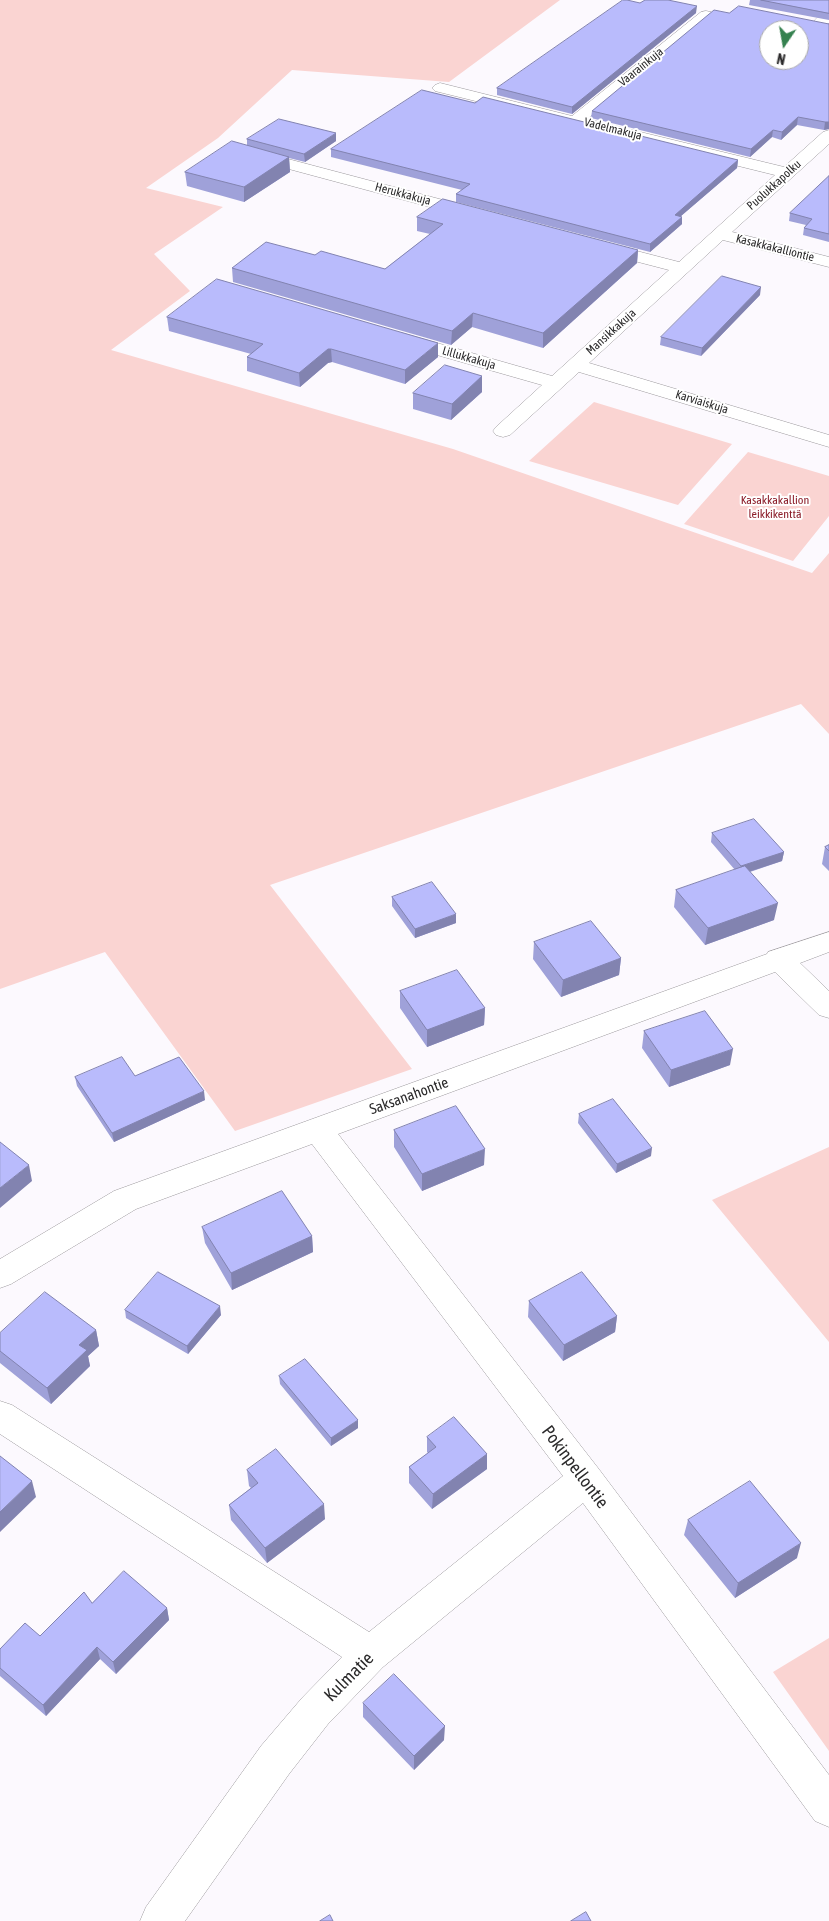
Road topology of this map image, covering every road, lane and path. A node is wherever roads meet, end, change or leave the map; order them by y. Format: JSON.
{"nodes":[{"id":1,"x":706,"y":15,"type":"edge"},
{"id":2,"x":809,"y":20,"type":"edge"},
{"id":3,"x":826,"y":21,"type":"edge"},
{"id":4,"x":440,"y":88,"type":"dead end"},
{"id":5,"x":576,"y":120,"type":"junction"},
{"id":6,"x":829,"y":135,"type":"edge"},
{"id":7,"x":241,"y":152,"type":"edge"},
{"id":8,"x":786,"y":173,"type":"junction"},
{"id":9,"x":487,"y":217,"type":"edge"},
{"id":10,"x":720,"y":234,"type":"junction"},
{"id":11,"x":582,"y":242,"type":"edge"},
{"id":12,"x":829,"y":262,"type":"edge"},
{"id":13,"x":681,"y":268,"type":"junction"},
{"id":14,"x":381,"y":333,"type":"edge"},
{"id":15,"x":574,"y":365,"type":"junction"},
{"id":16,"x":555,"y":383,"type":"junction"},
{"id":17,"x":503,"y":431,"type":"dead end"},
{"id":18,"x":829,"y":441,"type":"edge"},
{"id":19,"x":829,"y":942,"type":"edge"},
{"id":20,"x":778,"y":959,"type":"junction"},
{"id":21,"x":829,"y":1008,"type":"edge"},
{"id":22,"x":318,"y":1130,"type":"junction"},
{"id":23,"x":0,"y":1275,"type":"edge"},
{"id":24,"x":0,"y":1416,"type":"edge"},
{"id":25,"x":586,"y":1479,"type":"junction"},
{"id":26,"x":370,"y":1654,"type":"junction"},
{"id":27,"x":829,"y":1807,"type":"edge"},
{"id":28,"x":160,"y":1921,"type":"edge"}],
"edges":[{"from":1,"to":5,"type":"street","name":"Vaarainkuja"},
{"from":2,"to":3,"type":"street"},
{"from":4,"to":5,"type":"street","name":"Vadelmakuja"},
{"from":5,"to":8,"type":"street","name":"Vadelmakuja"},
{"from":6,"to":8,"type":"street","name":"Puolukkapolku"},
{"from":7,"to":9,"type":"street","name":"Herukkakuja"},
{"from":8,"to":10,"type":"street","name":"Puolukkapolku"},
{"from":10,"to":12,"type":"street","name":"Kasakkakalliontie"},
{"from":10,"to":13,"type":"street","name":"Mansikkakuja"},
{"from":11,"to":13,"type":"street"},
{"from":13,"to":15,"type":"street","name":"Mansikkakuja"},
{"from":14,"to":16,"type":"street","name":"Lillukkakuja"},
{"from":15,"to":16,"type":"street","name":"Mansikkakuja"},
{"from":15,"to":18,"type":"street","name":"Karviaiskuja"},
{"from":16,"to":17,"type":"street","name":"Mansikkakuja"},
{"from":19,"to":20,"type":"street","name":"Saksanahontie"},
{"from":20,"to":21,"type":"street"},
{"from":20,"to":22,"type":"street","name":"Saksanahontie"},
{"from":22,"to":23,"type":"street","name":"Saksanahontie"},
{"from":22,"to":25,"type":"street","name":"Pokinpellontie"},
{"from":24,"to":26,"type":"street"},
{"from":25,"to":26,"type":"street","name":"Kulmatie"},
{"from":25,"to":27,"type":"street","name":"Pokinpellontie"},
{"from":26,"to":28,"type":"street","name":"Kulmatie"}]}
